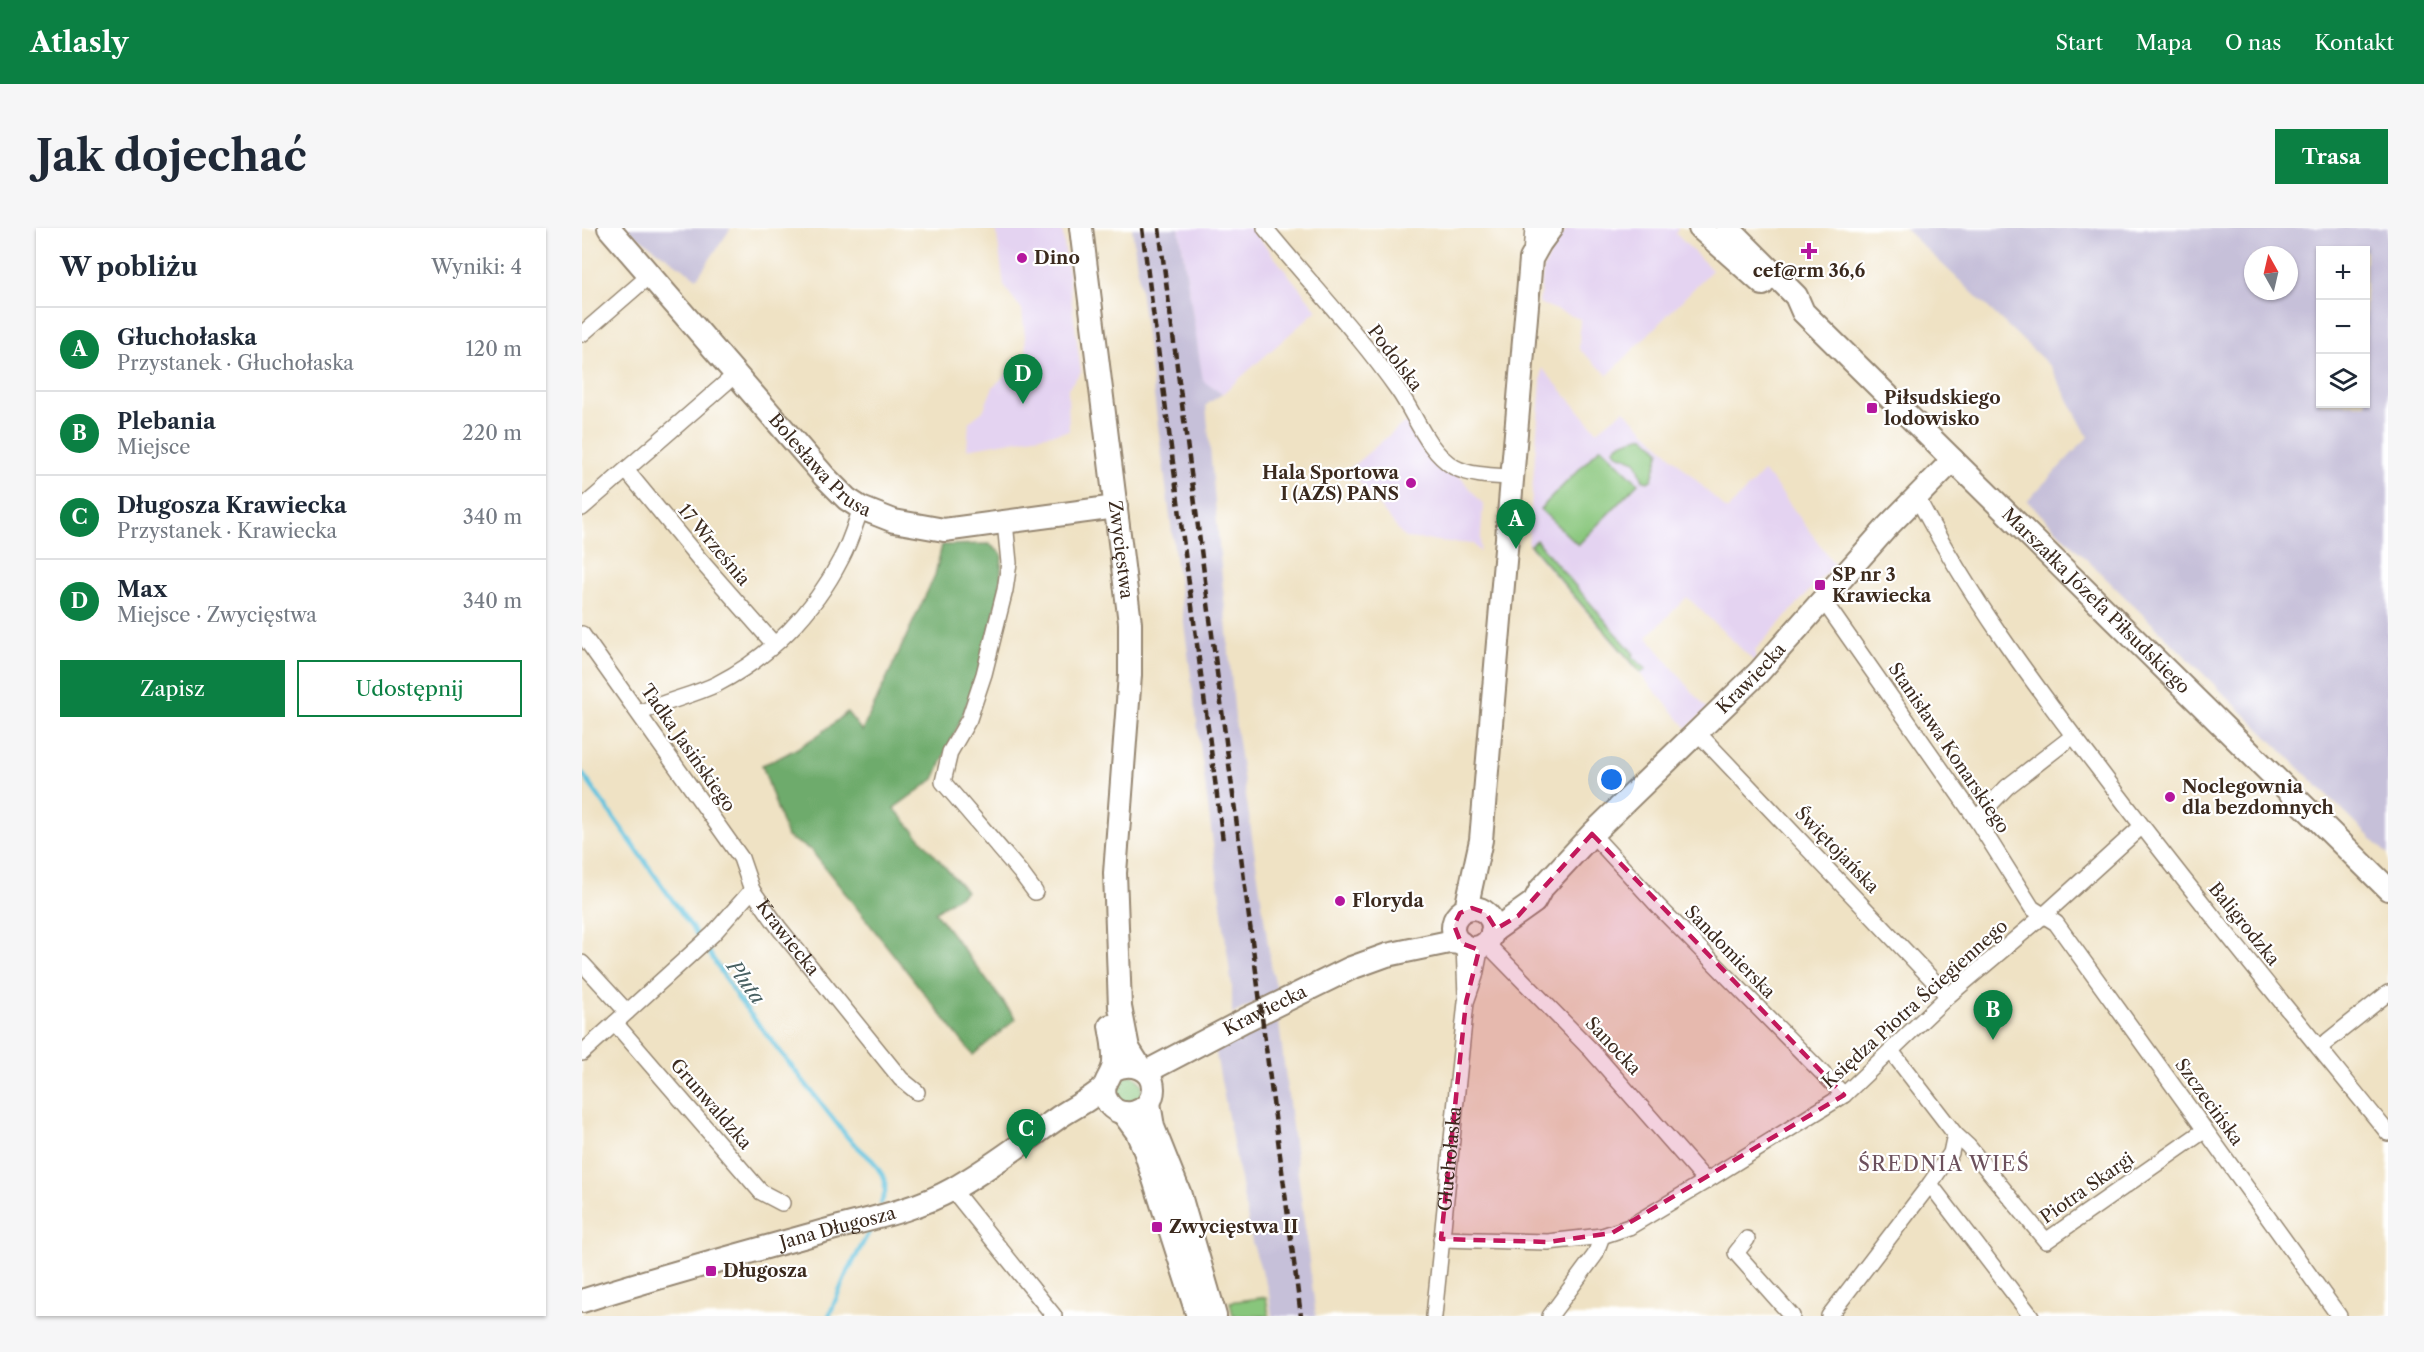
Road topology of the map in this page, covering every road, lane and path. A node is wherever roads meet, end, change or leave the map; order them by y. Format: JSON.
{"nodes":[{"id":1,"x":609,"y":228,"type":"edge"},
{"id":2,"x":1081,"y":228,"type":"edge"},
{"id":3,"x":1265,"y":228,"type":"edge"},
{"id":4,"x":1533,"y":228,"type":"edge"},
{"id":5,"x":1551,"y":228,"type":"edge"},
{"id":6,"x":1700,"y":228,"type":"edge"},
{"id":7,"x":1728,"y":228,"type":"edge"},
{"id":8,"x":1531,"y":259,"type":"junction"},
{"id":9,"x":650,"y":276,"type":"junction"},
{"id":10,"x":1803,"y":312,"type":"junction"},
{"id":11,"x":582,"y":334,"type":"edge"},
{"id":12,"x":736,"y":374,"type":"junction"},
{"id":13,"x":1953,"y":460,"type":"junction"},
{"id":14,"x":627,"y":470,"type":"junction"},
{"id":15,"x":1512,"y":477,"type":"junction"},
{"id":16,"x":1917,"y":498,"type":"junction"},
{"id":17,"x":1116,"y":507,"type":"junction"},
{"id":18,"x":582,"y":508,"type":"edge"},
{"id":19,"x":861,"y":508,"type":"junction"},
{"id":20,"x":1005,"y":522,"type":"junction"},
{"id":21,"x":1823,"y":600,"type":"junction"},
{"id":22,"x":582,"y":634,"type":"edge"},
{"id":23,"x":774,"y":644,"type":"junction"},
{"id":24,"x":640,"y":713,"type":"junction"},
{"id":25,"x":1698,"y":732,"type":"junction"},
{"id":26,"x":2073,"y":736,"type":"junction"},
{"id":27,"x":1976,"y":819,"type":"junction"},
{"id":28,"x":2142,"y":826,"type":"junction"},
{"id":29,"x":1592,"y":834,"type":"junction"},
{"id":30,"x":1114,"y":873,"type":"junction"},
{"id":31,"x":2388,"y":889,"type":"edge"},
{"id":32,"x":752,"y":890,"type":"junction"},
{"id":33,"x":1035,"y":892,"type":"dead end"},
{"id":34,"x":2044,"y":915,"type":"junction"},
{"id":35,"x":1475,"y":930,"type":"junction"},
{"id":36,"x":582,"y":963,"type":"edge"},
{"id":37,"x":2388,"y":993,"type":"edge"},
{"id":38,"x":1948,"y":996,"type":"junction"},
{"id":39,"x":627,"y":1012,"type":"junction"},
{"id":40,"x":615,"y":1023,"type":"junction"},
{"id":41,"x":2319,"y":1048,"type":"junction"},
{"id":42,"x":1891,"y":1051,"type":"junction"},
{"id":43,"x":582,"y":1053,"type":"edge"},
{"id":44,"x":1143,"y":1070,"type":"junction"},
{"id":45,"x":1109,"y":1079,"type":"junction"},
{"id":46,"x":917,"y":1092,"type":"dead end"},
{"id":47,"x":1844,"y":1095,"type":"junction"},
{"id":48,"x":1149,"y":1103,"type":"junction"},
{"id":49,"x":1121,"y":1112,"type":"junction"},
{"id":50,"x":2205,"y":1130,"type":"junction"},
{"id":51,"x":2388,"y":1133,"type":"edge"},
{"id":52,"x":1955,"y":1134,"type":"junction"},
{"id":53,"x":1033,"y":1137,"type":"junction"},
{"id":54,"x":1706,"y":1181,"type":"junction"},
{"id":55,"x":1930,"y":1184,"type":"junction"},
{"id":56,"x":953,"y":1190,"type":"junction"},
{"id":57,"x":782,"y":1203,"type":"dead end"},
{"id":58,"x":1602,"y":1236,"type":"junction"},
{"id":59,"x":1441,"y":1239,"type":"junction"},
{"id":60,"x":1747,"y":1239,"type":"dead end"},
{"id":61,"x":582,"y":1301,"type":"edge"},
{"id":62,"x":1054,"y":1316,"type":"edge"},
{"id":63,"x":1198,"y":1316,"type":"edge"},
{"id":64,"x":1215,"y":1316,"type":"edge"},
{"id":65,"x":1434,"y":1316,"type":"edge"},
{"id":66,"x":1550,"y":1316,"type":"edge"},
{"id":67,"x":1792,"y":1316,"type":"edge"},
{"id":68,"x":1829,"y":1316,"type":"edge"},
{"id":69,"x":2031,"y":1316,"type":"edge"},
{"id":70,"x":2339,"y":1316,"type":"edge"}],
"edges":[{"from":1,"to":9,"type":"street","name":"Bolesława Prusa"},
{"from":2,"to":17,"type":"street","name":"Zwycięstwa"},
{"from":3,"to":15,"type":"street","name":"Podolska"},
{"from":4,"to":8,"type":"street"},
{"from":5,"to":8,"type":"street","name":"Głuchołaska"},
{"from":6,"to":10,"type":"street","name":"Marszałka Józefa Piłsudskiego"},
{"from":7,"to":10,"type":"street","name":"Marszałka Józefa Piłsudskiego"},
{"from":8,"to":15,"type":"street","name":"Głuchołaska"},
{"from":9,"to":11,"type":"street"},
{"from":9,"to":12,"type":"street","name":"Bolesława Prusa"},
{"from":10,"to":13,"type":"street","name":"Marszałka Józefa Piłsudskiego"},
{"from":12,"to":14,"type":"street"},
{"from":12,"to":19,"type":"street","name":"Bolesława Prusa"},
{"from":13,"to":16,"type":"street","name":"Krawiecka"},
{"from":13,"to":31,"type":"street","name":"Marszałka Józefa Piłsudskiego"},
{"from":14,"to":18,"type":"street"},
{"from":14,"to":23,"type":"street","name":"17 Września"},
{"from":15,"to":35,"type":"street","name":"Głuchołaska"},
{"from":16,"to":21,"type":"street","name":"Krawiecka"},
{"from":16,"to":26,"type":"street","name":"Baligrodzka"},
{"from":17,"to":20,"type":"street","name":"Bolesława Prusa"},
{"from":17,"to":30,"type":"street","name":"Zwycięstwa"},
{"from":19,"to":20,"type":"street","name":"Bolesława Prusa"},
{"from":19,"to":23,"type":"street"},
{"from":20,"to":33,"type":"street"},
{"from":21,"to":25,"type":"street","name":"Krawiecka"},
{"from":21,"to":27,"type":"street","name":"Stanisława Konarskiego"},
{"from":22,"to":24,"type":"street","name":"Tadka Jasińskiego"},
{"from":23,"to":24,"type":"street"},
{"from":24,"to":32,"type":"street","name":"Tadka Jasińskiego"},
{"from":25,"to":29,"type":"street","name":"Krawiecka"},
{"from":25,"to":38,"type":"street","name":"Świętojańska"},
{"from":26,"to":27,"type":"street"},
{"from":26,"to":28,"type":"street","name":"Baligrodzka"},
{"from":27,"to":34,"type":"street","name":"Stanisława Konarskiego"},
{"from":28,"to":34,"type":"street","name":"Księdza Piotra Ściegiennego"},
{"from":28,"to":41,"type":"street","name":"Baligrodzka"},
{"from":29,"to":35,"type":"street","name":"Krawiecka"},
{"from":29,"to":47,"type":"street","name":"Sandomierska"},
{"from":30,"to":44,"type":"street","name":"Zwycięstwa"},
{"from":30,"to":45,"type":"street","name":"Zwycięstwa"},
{"from":32,"to":39,"type":"street"},
{"from":32,"to":46,"type":"street","name":"Krawiecka"},
{"from":34,"to":38,"type":"street","name":"Księdza Piotra Ściegiennego"},
{"from":34,"to":50,"type":"street","name":"Szczecińska"},
{"from":35,"to":44,"type":"street","name":"Krawiecka"},
{"from":35,"to":54,"type":"street","name":"Sanocka"},
{"from":35,"to":59,"type":"street","name":"Głuchołaska"},
{"from":36,"to":39,"type":"street"},
{"from":37,"to":41,"type":"street"},
{"from":38,"to":42,"type":"street","name":"Księdza Piotra Ściegiennego"},
{"from":39,"to":40,"type":"street"},
{"from":40,"to":43,"type":"street"},
{"from":40,"to":57,"type":"street","name":"Grunwaldzka"},
{"from":41,"to":51,"type":"street","name":"Baligrodzka"},
{"from":42,"to":47,"type":"street","name":"Księdza Piotra Ściegiennego"},
{"from":42,"to":52,"type":"street","name":"Piotra Skargi"},
{"from":44,"to":45,"type":"street"},
{"from":44,"to":48,"type":"street"},
{"from":45,"to":49,"type":"street"},
{"from":45,"to":53,"type":"street"},
{"from":47,"to":54,"type":"street","name":"Księdza Piotra Ściegiennego"},
{"from":48,"to":49,"type":"street"},
{"from":48,"to":64,"type":"street"},
{"from":49,"to":53,"type":"street"},
{"from":49,"to":63,"type":"street"},
{"from":50,"to":52,"type":"street","name":"Piotra Skargi"},
{"from":50,"to":70,"type":"street","name":"Szczecińska"},
{"from":52,"to":55,"type":"street"},
{"from":53,"to":56,"type":"street"},
{"from":54,"to":58,"type":"street","name":"Księdza Piotra Ściegiennego"},
{"from":55,"to":68,"type":"street"},
{"from":55,"to":69,"type":"street"},
{"from":56,"to":61,"type":"street","name":"Jana Długosza"},
{"from":56,"to":62,"type":"street"},
{"from":58,"to":59,"type":"street","name":"Księdza Piotra Ściegiennego"},
{"from":58,"to":66,"type":"street"},
{"from":59,"to":65,"type":"street","name":"Głuchołaska"},
{"from":60,"to":67,"type":"street"}]}
